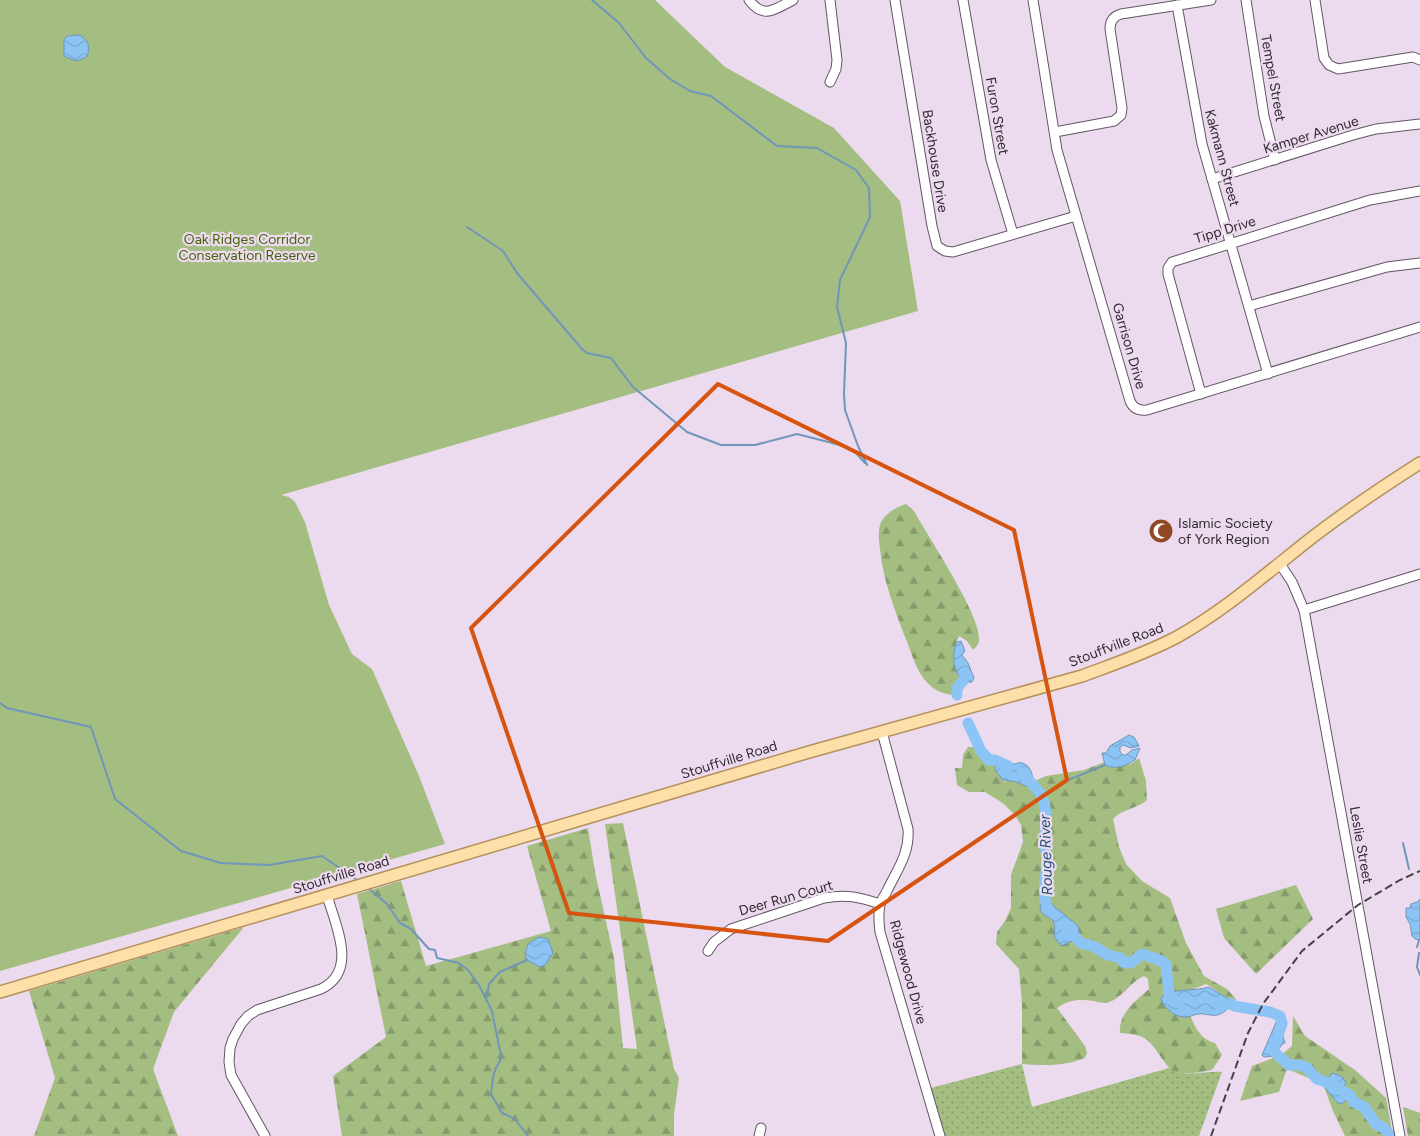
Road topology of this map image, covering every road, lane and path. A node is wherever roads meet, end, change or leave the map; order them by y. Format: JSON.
{"nodes":[{"id":1,"x":749,"y":0,"type":"edge"},
{"id":2,"x":793,"y":0,"type":"edge"},
{"id":3,"x":830,"y":0,"type":"edge"},
{"id":4,"x":895,"y":0,"type":"edge"},
{"id":5,"x":963,"y":0,"type":"edge"},
{"id":6,"x":1033,"y":0,"type":"edge"},
{"id":7,"x":1211,"y":0,"type":"edge"},
{"id":8,"x":1246,"y":0,"type":"edge"},
{"id":9,"x":1314,"y":0,"type":"edge"},
{"id":10,"x":1177,"y":5,"type":"junction"},
{"id":11,"x":1420,"y":60,"type":"edge"},
{"id":12,"x":830,"y":82,"type":"dead end"},
{"id":13,"x":1420,"y":124,"type":"edge"},
{"id":14,"x":1054,"y":132,"type":"junction"},
{"id":15,"x":1275,"y":160,"type":"junction"},
{"id":16,"x":1212,"y":179,"type":"junction"},
{"id":17,"x":1420,"y":192,"type":"edge"},
{"id":18,"x":1076,"y":216,"type":"junction"},
{"id":19,"x":1013,"y":234,"type":"junction"},
{"id":20,"x":1230,"y":243,"type":"junction"},
{"id":21,"x":1420,"y":263,"type":"edge"},
{"id":22,"x":1249,"y":306,"type":"junction"},
{"id":23,"x":1420,"y":327,"type":"edge"},
{"id":24,"x":1268,"y":374,"type":"junction"},
{"id":25,"x":1201,"y":394,"type":"junction"},
{"id":26,"x":1420,"y":462,"type":"edge"},
{"id":27,"x":1280,"y":564,"type":"junction"},
{"id":28,"x":1420,"y":574,"type":"edge"},
{"id":29,"x":1304,"y":610,"type":"junction"},
{"id":30,"x":882,"y":732,"type":"junction"},
{"id":31,"x":327,"y":895,"type":"junction"},
{"id":32,"x":880,"y":904,"type":"junction"},
{"id":33,"x":708,"y":951,"type":"dead end"},
{"id":34,"x":0,"y":992,"type":"edge"},
{"id":35,"x":266,"y":1136,"type":"edge"},
{"id":36,"x":940,"y":1136,"type":"edge"},
{"id":37,"x":1400,"y":1136,"type":"edge"}],
"edges":[{"from":1,"to":2,"type":"street"},
{"from":3,"to":12,"type":"street"},
{"from":4,"to":19,"type":"street","name":"Backhouse Drive"},
{"from":5,"to":19,"type":"street","name":"Furon Street"},
{"from":6,"to":14,"type":"street","name":"Garrison Drive"},
{"from":7,"to":10,"type":"street"},
{"from":8,"to":15,"type":"street","name":"Tempel Street"},
{"from":9,"to":11,"type":"street"},
{"from":10,"to":14,"type":"street"},
{"from":10,"to":16,"type":"street","name":"Kakmann Street"},
{"from":13,"to":15,"type":"street","name":"Kamper Avenue"},
{"from":14,"to":18,"type":"street","name":"Garrison Drive"},
{"from":15,"to":16,"type":"street","name":"Kamper Avenue"},
{"from":16,"to":20,"type":"street","name":"Kakmann Street"},
{"from":17,"to":20,"type":"street","name":"Tipp Drive"},
{"from":18,"to":19,"type":"street"},
{"from":18,"to":25,"type":"street","name":"Garrison Drive"},
{"from":20,"to":22,"type":"street","name":"Kakmann Street"},
{"from":20,"to":25,"type":"street","name":"Tipp Drive"},
{"from":21,"to":22,"type":"street"},
{"from":22,"to":24,"type":"street","name":"Kakmann Street"},
{"from":23,"to":24,"type":"street","name":"Garrison Drive"},
{"from":24,"to":25,"type":"street","name":"Garrison Drive"},
{"from":26,"to":27,"type":"main road","name":"Stouffville Road"},
{"from":27,"to":29,"type":"street","name":"Leslie Street"},
{"from":27,"to":30,"type":"main road","name":"Stouffville Road"},
{"from":28,"to":29,"type":"street"},
{"from":29,"to":37,"type":"street","name":"Leslie Street"},
{"from":30,"to":31,"type":"main road","name":"Stouffville Road"},
{"from":30,"to":32,"type":"street","name":"Ridgewood Drive"},
{"from":31,"to":34,"type":"main road","name":"Stouffville Road"},
{"from":31,"to":35,"type":"street"},
{"from":32,"to":33,"type":"street","name":"Deer Run Court"},
{"from":32,"to":36,"type":"street","name":"Ridgewood Drive"}]}
